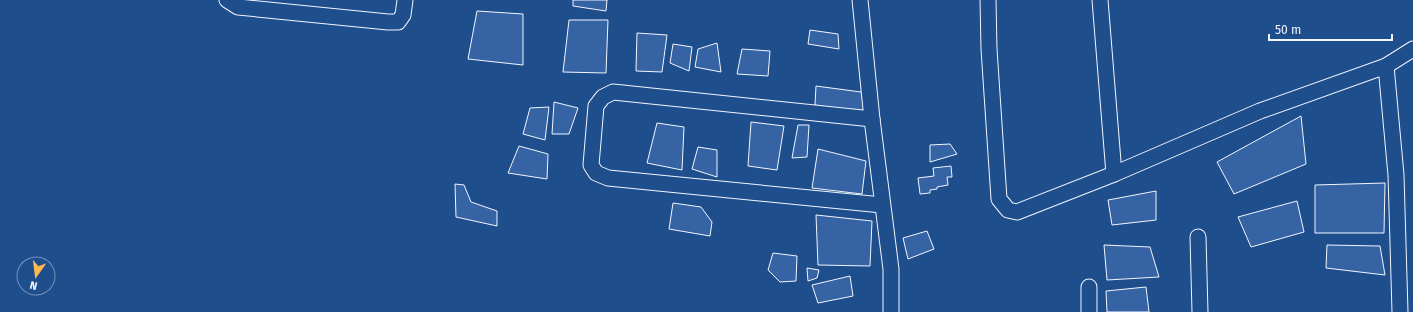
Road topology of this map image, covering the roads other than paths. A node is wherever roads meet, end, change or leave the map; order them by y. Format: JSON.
{"nodes":[{"id":1,"x":227,"y":0,"type":"edge"},
{"id":2,"x":405,"y":0,"type":"edge"},
{"id":3,"x":860,"y":0,"type":"edge"},
{"id":4,"x":988,"y":0,"type":"edge"},
{"id":5,"x":1100,"y":0,"type":"edge"},
{"id":6,"x":1413,"y":49,"type":"edge"},
{"id":7,"x":1386,"y":66,"type":"junction"},
{"id":8,"x":872,"y":119,"type":"junction"},
{"id":9,"x":1114,"y":174,"type":"junction"},
{"id":10,"x":882,"y":205,"type":"junction"},
{"id":11,"x":1198,"y":237,"type":"dead end"},
{"id":12,"x":1089,"y":287,"type":"dead end"},
{"id":13,"x":891,"y":312,"type":"edge"},
{"id":14,"x":1089,"y":312,"type":"edge"},
{"id":15,"x":1200,"y":312,"type":"edge"},
{"id":16,"x":1400,"y":312,"type":"edge"}],
"edges":[{"from":1,"to":2,"type":"street"},
{"from":3,"to":8,"type":"street"},
{"from":4,"to":9,"type":"street"},
{"from":5,"to":9,"type":"street"},
{"from":6,"to":7,"type":"street"},
{"from":7,"to":9,"type":"street"},
{"from":7,"to":16,"type":"street"},
{"from":8,"to":10,"type":"street"},
{"from":8,"to":10,"type":"street"},
{"from":10,"to":13,"type":"street"},
{"from":11,"to":15,"type":"street"},
{"from":12,"to":14,"type":"street"}]}
